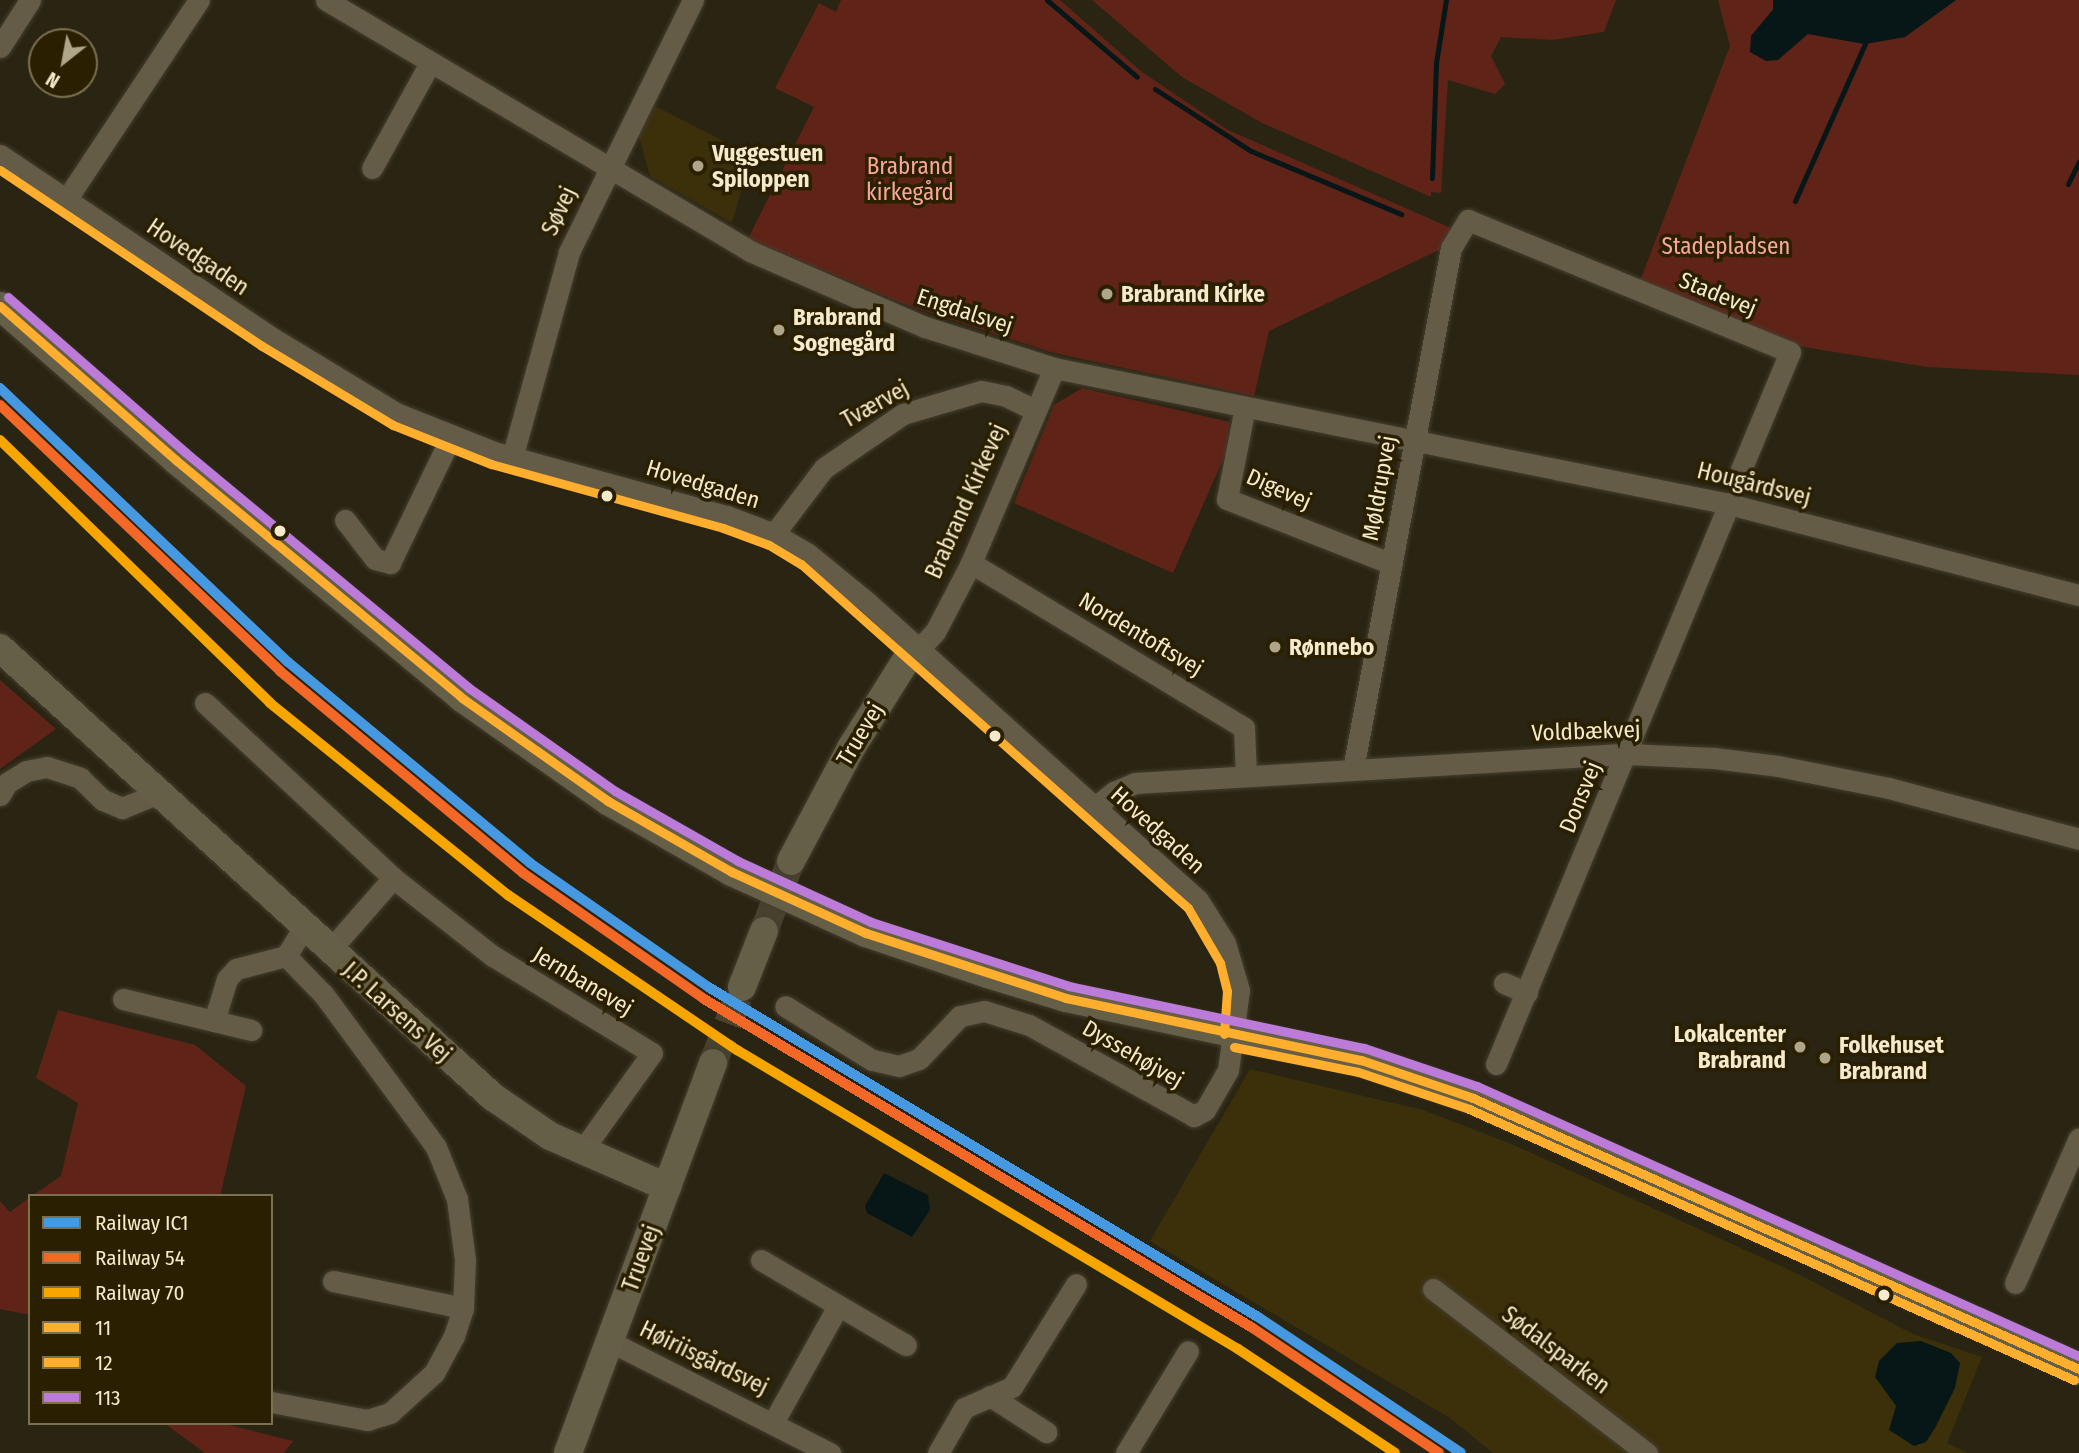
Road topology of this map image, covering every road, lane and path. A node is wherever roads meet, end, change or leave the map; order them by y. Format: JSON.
{"nodes":[{"id":1,"x":30,"y":0,"type":"edge"},
{"id":2,"x":199,"y":0,"type":"edge"},
{"id":3,"x":326,"y":0,"type":"edge"},
{"id":4,"x":693,"y":0,"type":"edge"},
{"id":5,"x":0,"y":47,"type":"edge"},
{"id":6,"x":430,"y":63,"type":"junction"},
{"id":7,"x":0,"y":155,"type":"edge"},
{"id":8,"x":372,"y":168,"type":"dead end"},
{"id":9,"x":608,"y":169,"type":"junction"},
{"id":10,"x":66,"y":200,"type":"junction"},
{"id":11,"x":1468,"y":220,"type":"joint"},
{"id":12,"x":0,"y":306,"type":"edge"},
{"id":13,"x":1054,"y":368,"type":"junction"},
{"id":14,"x":1245,"y":407,"type":"junction"},
{"id":15,"x":1035,"y":410,"type":"junction"},
{"id":16,"x":451,"y":438,"type":"junction"},
{"id":17,"x":1413,"y":441,"type":"junction"},
{"id":18,"x":512,"y":457,"type":"junction"},
{"id":19,"x":1741,"y":470,"type":"dead end"},
{"id":20,"x":1729,"y":504,"type":"junction"},
{"id":21,"x":345,"y":520,"type":"dead end"},
{"id":22,"x":774,"y":534,"type":"junction"},
{"id":23,"x":971,"y":563,"type":"junction"},
{"id":24,"x":1392,"y":564,"type":"junction"},
{"id":25,"x":2079,"y":595,"type":"edge"},
{"id":26,"x":0,"y":648,"type":"edge"},
{"id":27,"x":918,"y":650,"type":"junction"},
{"id":28,"x":205,"y":704,"type":"dead end"},
{"id":29,"x":1626,"y":754,"type":"junction"},
{"id":30,"x":1353,"y":769,"type":"junction"},
{"id":31,"x":1246,"y":775,"type":"junction"},
{"id":32,"x":156,"y":794,"type":"junction"},
{"id":33,"x":0,"y":795,"type":"edge"},
{"id":34,"x":1094,"y":808,"type":"junction"},
{"id":35,"x":2079,"y":839,"type":"edge"},
{"id":36,"x":791,"y":861,"type":"tunnel mouth"},
{"id":37,"x":393,"y":878,"type":"junction"},
{"id":38,"x":303,"y":929,"type":"junction"},
{"id":39,"x":764,"y":931,"type":"tunnel mouth"},
{"id":40,"x":329,"y":951,"type":"junction"},
{"id":41,"x":286,"y":956,"type":"junction"},
{"id":42,"x":1504,"y":983,"type":"dead end"},
{"id":43,"x":741,"y":987,"type":"tunnel mouth"},
{"id":44,"x":1527,"y":993,"type":"junction"},
{"id":45,"x":123,"y":999,"type":"dead end"},
{"id":46,"x":785,"y":1006,"type":"dead end"},
{"id":47,"x":214,"y":1021,"type":"junction"},
{"id":48,"x":251,"y":1030,"type":"dead end"},
{"id":49,"x":1236,"y":1035,"type":"junction"},
{"id":50,"x":713,"y":1063,"type":"tunnel mouth"},
{"id":51,"x":1496,"y":1064,"type":"dead end"},
{"id":52,"x":2079,"y":1138,"type":"edge"},
{"id":53,"x":581,"y":1152,"type":"junction"},
{"id":54,"x":667,"y":1187,"type":"junction"},
{"id":55,"x":761,"y":1260,"type":"dead end"},
{"id":56,"x":332,"y":1280,"type":"dead end"},
{"id":57,"x":2015,"y":1283,"type":"dead end"},
{"id":58,"x":1076,"y":1284,"type":"dead end"},
{"id":59,"x":1433,"y":1289,"type":"dead end"},
{"id":60,"x":838,"y":1306,"type":"junction"},
{"id":61,"x":463,"y":1308,"type":"junction"},
{"id":62,"x":611,"y":1342,"type":"junction"},
{"id":63,"x":906,"y":1345,"type":"dead end"},
{"id":64,"x":1188,"y":1351,"type":"dead end"},
{"id":65,"x":2079,"y":1369,"type":"edge"},
{"id":66,"x":990,"y":1396,"type":"junction"},
{"id":67,"x":273,"y":1402,"type":"edge"},
{"id":68,"x":774,"y":1421,"type":"junction"},
{"id":69,"x":1046,"y":1432,"type":"dead end"},
{"id":70,"x":568,"y":1453,"type":"edge"},
{"id":71,"x":831,"y":1453,"type":"edge"},
{"id":72,"x":938,"y":1453,"type":"edge"},
{"id":73,"x":1126,"y":1453,"type":"edge"},
{"id":74,"x":1647,"y":1453,"type":"edge"}],
"edges":[{"from":1,"to":5,"type":"street"},
{"from":2,"to":10,"type":"street"},
{"from":3,"to":6,"type":"street","name":"Engdalsvej"},
{"from":4,"to":9,"type":"street","name":"Søvej"},
{"from":6,"to":8,"type":"street"},
{"from":6,"to":9,"type":"street","name":"Engdalsvej"},
{"from":7,"to":10,"type":"street","name":"Hovedgaden"},
{"from":9,"to":13,"type":"street","name":"Engdalsvej"},
{"from":9,"to":18,"type":"street","name":"Søvej"},
{"from":10,"to":16,"type":"street","name":"Hovedgaden"},
{"from":11,"to":17,"type":"street","name":"Møldrupvej"},
{"from":11,"to":19,"type":"street","name":"Stadevej"},
{"from":12,"to":49,"type":"main road"},
{"from":13,"to":14,"type":"street","name":"Engdalsvej"},
{"from":13,"to":15,"type":"street","name":"Brabrand Kirkevej"},
{"from":14,"to":17,"type":"street","name":"Engdalsvej"},
{"from":14,"to":24,"type":"street","name":"Digevej"},
{"from":15,"to":22,"type":"street","name":"Tværvej"},
{"from":15,"to":23,"type":"street","name":"Brabrand Kirkevej"},
{"from":16,"to":18,"type":"street","name":"Hovedgaden"},
{"from":16,"to":21,"type":"street"},
{"from":17,"to":20,"type":"street","name":"Hougårdsvej"},
{"from":17,"to":24,"type":"street","name":"Møldrupvej"},
{"from":18,"to":22,"type":"street","name":"Hovedgaden"},
{"from":20,"to":25,"type":"street","name":"Hougårdsvej"},
{"from":20,"to":29,"type":"street","name":"Donsvej"},
{"from":22,"to":27,"type":"street","name":"Hovedgaden"},
{"from":23,"to":27,"type":"street","name":"Brabrand Kirkevej"},
{"from":23,"to":31,"type":"street","name":"Nordentoftsvej"},
{"from":24,"to":30,"type":"street","name":"Møldrupvej"},
{"from":26,"to":32,"type":"main road","name":"J.P. Larsens Vej"},
{"from":27,"to":34,"type":"street","name":"Hovedgaden"},
{"from":27,"to":36,"type":"main road","name":"Truevej"},
{"from":28,"to":37,"type":"street","name":"Jernbanevej"},
{"from":29,"to":30,"type":"street","name":"Voldbækvej"},
{"from":29,"to":35,"type":"street","name":"Voldbækvej"},
{"from":29,"to":44,"type":"street","name":"Donsvej"},
{"from":30,"to":31,"type":"street","name":"Voldbækvej"},
{"from":31,"to":34,"type":"street","name":"Voldbækvej"},
{"from":32,"to":33,"type":"street"},
{"from":32,"to":38,"type":"main road","name":"J.P. Larsens Vej"},
{"from":34,"to":49,"type":"street","name":"Hovedgaden"},
{"from":37,"to":40,"type":"street"},
{"from":37,"to":53,"type":"street","name":"Jernbanevej"},
{"from":38,"to":40,"type":"main road","name":"J.P. Larsens Vej"},
{"from":38,"to":41,"type":"street"},
{"from":39,"to":43,"type":"main road"},
{"from":40,"to":53,"type":"main road","name":"J.P. Larsens Vej"},
{"from":41,"to":47,"type":"street"},
{"from":41,"to":61,"type":"street"},
{"from":42,"to":44,"type":"street"},
{"from":44,"to":51,"type":"street","name":"Donsvej"},
{"from":45,"to":47,"type":"street"},
{"from":46,"to":49,"type":"street","name":"Dyssehøjvej"},
{"from":47,"to":48,"type":"street"},
{"from":49,"to":65,"type":"main road"},
{"from":50,"to":54,"type":"main road","name":"Truevej"},
{"from":52,"to":57,"type":"street"},
{"from":53,"to":54,"type":"main road","name":"J.P. Larsens Vej"},
{"from":54,"to":62,"type":"main road","name":"Truevej"},
{"from":55,"to":60,"type":"street"},
{"from":56,"to":61,"type":"street"},
{"from":58,"to":66,"type":"street"},
{"from":59,"to":74,"type":"street","name":"Sødalsparken"},
{"from":60,"to":63,"type":"street"},
{"from":60,"to":68,"type":"street","name":"Høiriisgårdsvej"},
{"from":61,"to":67,"type":"street"},
{"from":62,"to":68,"type":"street","name":"Høiriisgårdsvej"},
{"from":62,"to":70,"type":"main road","name":"Truevej"},
{"from":64,"to":73,"type":"street"},
{"from":66,"to":69,"type":"street"},
{"from":66,"to":72,"type":"street"},
{"from":68,"to":71,"type":"street","name":"Høiriisgårdsvej"}]}
